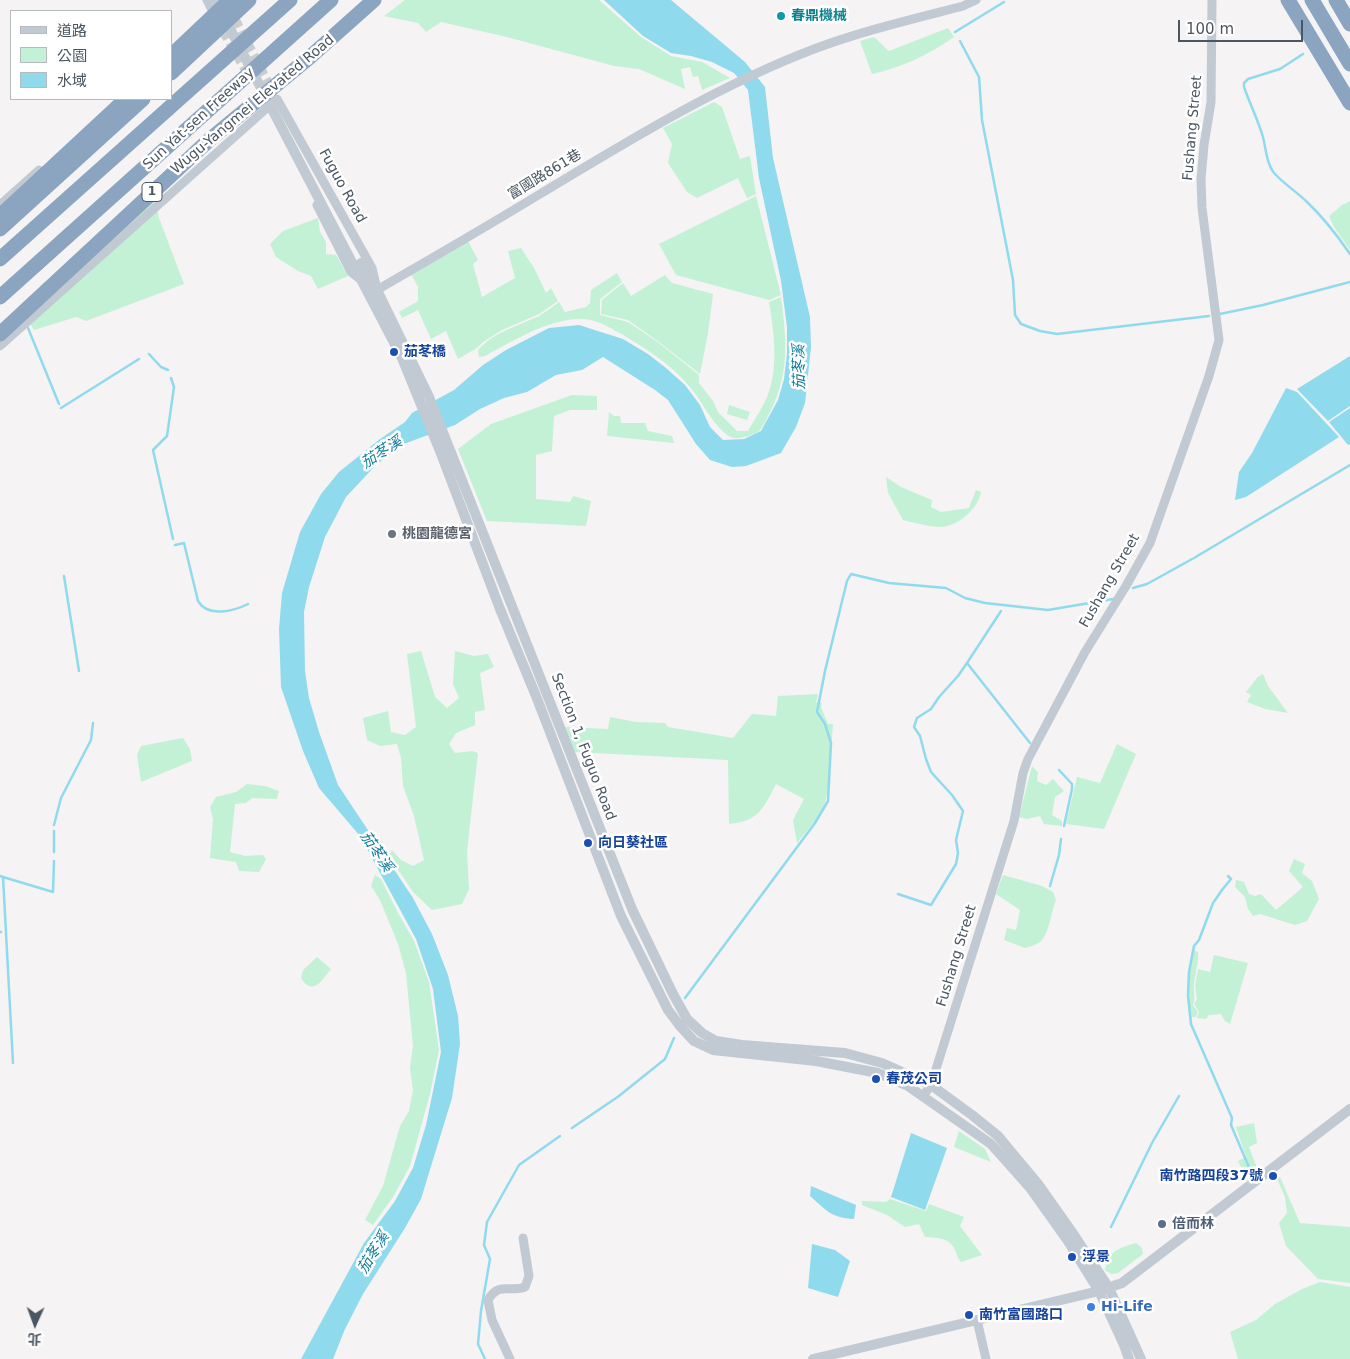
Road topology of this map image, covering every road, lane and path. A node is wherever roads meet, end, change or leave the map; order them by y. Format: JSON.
{"nodes":[{"id":1,"x":224,"y":0,"type":"edge"},
{"id":2,"x":230,"y":0,"type":"edge"},
{"id":3,"x":249,"y":0,"type":"edge"},
{"id":4,"x":275,"y":0,"type":"edge"},
{"id":5,"x":290,"y":0,"type":"edge"},
{"id":6,"x":332,"y":0,"type":"edge"},
{"id":7,"x":374,"y":0,"type":"edge"},
{"id":8,"x":384,"y":0,"type":"edge"},
{"id":9,"x":976,"y":0,"type":"edge"},
{"id":10,"x":1212,"y":0,"type":"edge"},
{"id":11,"x":1283,"y":0,"type":"edge"},
{"id":12,"x":1288,"y":0,"type":"edge"},
{"id":13,"x":1312,"y":0,"type":"edge"},
{"id":14,"x":1336,"y":0,"type":"edge"},
{"id":15,"x":211,"y":3,"type":"edge"},
{"id":16,"x":235,"y":19,"type":"tunnel mouth"},
{"id":17,"x":1350,"y":24,"type":"edge"},
{"id":18,"x":223,"y":31,"type":"tunnel mouth"},
{"id":19,"x":1310,"y":37,"type":"junction"},
{"id":20,"x":172,"y":45,"type":"edge"},
{"id":21,"x":172,"y":55,"type":"edge"},
{"id":22,"x":310,"y":57,"type":"junction"},
{"id":23,"x":224,"y":59,"type":"junction"},
{"id":24,"x":1350,"y":64,"type":"edge"},
{"id":25,"x":172,"y":72,"type":"edge"},
{"id":26,"x":114,"y":100,"type":"edge"},
{"id":27,"x":125,"y":100,"type":"edge"},
{"id":28,"x":142,"y":100,"type":"edge"},
{"id":29,"x":1350,"y":102,"type":"edge"},
{"id":30,"x":267,"y":107,"type":"junction"},
{"id":31,"x":295,"y":152,"type":"junction"},
{"id":32,"x":0,"y":205,"type":"edge"},
{"id":33,"x":0,"y":216,"type":"edge"},
{"id":34,"x":0,"y":229,"type":"edge"},
{"id":35,"x":0,"y":259,"type":"edge"},
{"id":36,"x":364,"y":283,"type":"junction"},
{"id":37,"x":377,"y":290,"type":"junction"},
{"id":38,"x":0,"y":297,"type":"edge"},
{"id":39,"x":0,"y":334,"type":"edge"},
{"id":40,"x":0,"y":346,"type":"edge"},
{"id":41,"x":424,"y":399,"type":"junction"},
{"id":42,"x":931,"y":1085,"type":"junction"},
{"id":43,"x":923,"y":1096,"type":"junction"},
{"id":44,"x":1350,"y":1109,"type":"edge"},
{"id":45,"x":523,"y":1238,"type":"dead end"},
{"id":46,"x":1104,"y":1289,"type":"junction"},
{"id":47,"x":977,"y":1320,"type":"junction"},
{"id":48,"x":510,"y":1359,"type":"edge"},
{"id":49,"x":813,"y":1359,"type":"edge"},
{"id":50,"x":986,"y":1359,"type":"edge"},
{"id":51,"x":1129,"y":1359,"type":"edge"},
{"id":52,"x":1142,"y":1359,"type":"edge"}],
"edges":[{"from":1,"to":15,"type":"street"},
{"from":1,"to":16,"type":"street"},
{"from":2,"to":21,"type":"highway"},
{"from":3,"to":25,"type":"highway"},
{"from":4,"to":23,"type":"highway"},
{"from":5,"to":23,"type":"highway","name":"Sun Yat-sen Freeway"},
{"from":6,"to":38,"type":"highway","name":"Sun Yat-sen Freeway","number":"1"},
{"from":7,"to":22,"type":"highway","name":"Wugu-Yangmei Elevated Road","number":"1"},
{"from":8,"to":22,"type":"highway"},
{"from":9,"to":37,"type":"street","name":"富國路861巷"},
{"from":10,"to":42,"type":"street","name":"Fushang Street"},
{"from":11,"to":19,"type":"highway"},
{"from":12,"to":19,"type":"highway"},
{"from":13,"to":24,"type":"highway"},
{"from":14,"to":17,"type":"highway"},
{"from":15,"to":18,"type":"street"},
{"from":15,"to":20,"type":"street"},
{"from":15,"to":31,"type":"street","name":"Fuguo Road"},
{"from":19,"to":29,"type":"highway"},
{"from":22,"to":39,"type":"highway","name":"Wugu-Yangmei Elevated Road","number":"1"},
{"from":23,"to":35,"type":"highway","name":"Sun Yat-sen Freeway"},
{"from":26,"to":32,"type":"street"},
{"from":27,"to":33,"type":"highway"},
{"from":28,"to":34,"type":"highway"},
{"from":30,"to":36,"type":"street","name":"Fuguo Road"},
{"from":30,"to":37,"type":"street","name":"Fuguo Road"},
{"from":30,"to":40,"type":"street"},
{"from":31,"to":36,"type":"street","name":"Fuguo Road"},
{"from":31,"to":37,"type":"street","name":"Fuguo Road"},
{"from":36,"to":37,"type":"street"},
{"from":36,"to":41,"type":"street","name":"Fuguo Road"},
{"from":37,"to":41,"type":"street","name":"Fuguo Road"},
{"from":41,"to":42,"type":"street","name":"Section 1, Fuguo Road"},
{"from":41,"to":43,"type":"street","name":"Section 1, Fuguo Road"},
{"from":42,"to":43,"type":"street","name":"Fushang Street"},
{"from":42,"to":46,"type":"street","name":"Section 1, Fuguo Road"},
{"from":43,"to":46,"type":"street","name":"Section 1, Fuguo Road"},
{"from":44,"to":46,"type":"street"},
{"from":45,"to":48,"type":"street"},
{"from":46,"to":47,"type":"street"},
{"from":46,"to":51,"type":"street"},
{"from":46,"to":52,"type":"street"},
{"from":47,"to":49,"type":"street"},
{"from":47,"to":50,"type":"street"}]}
